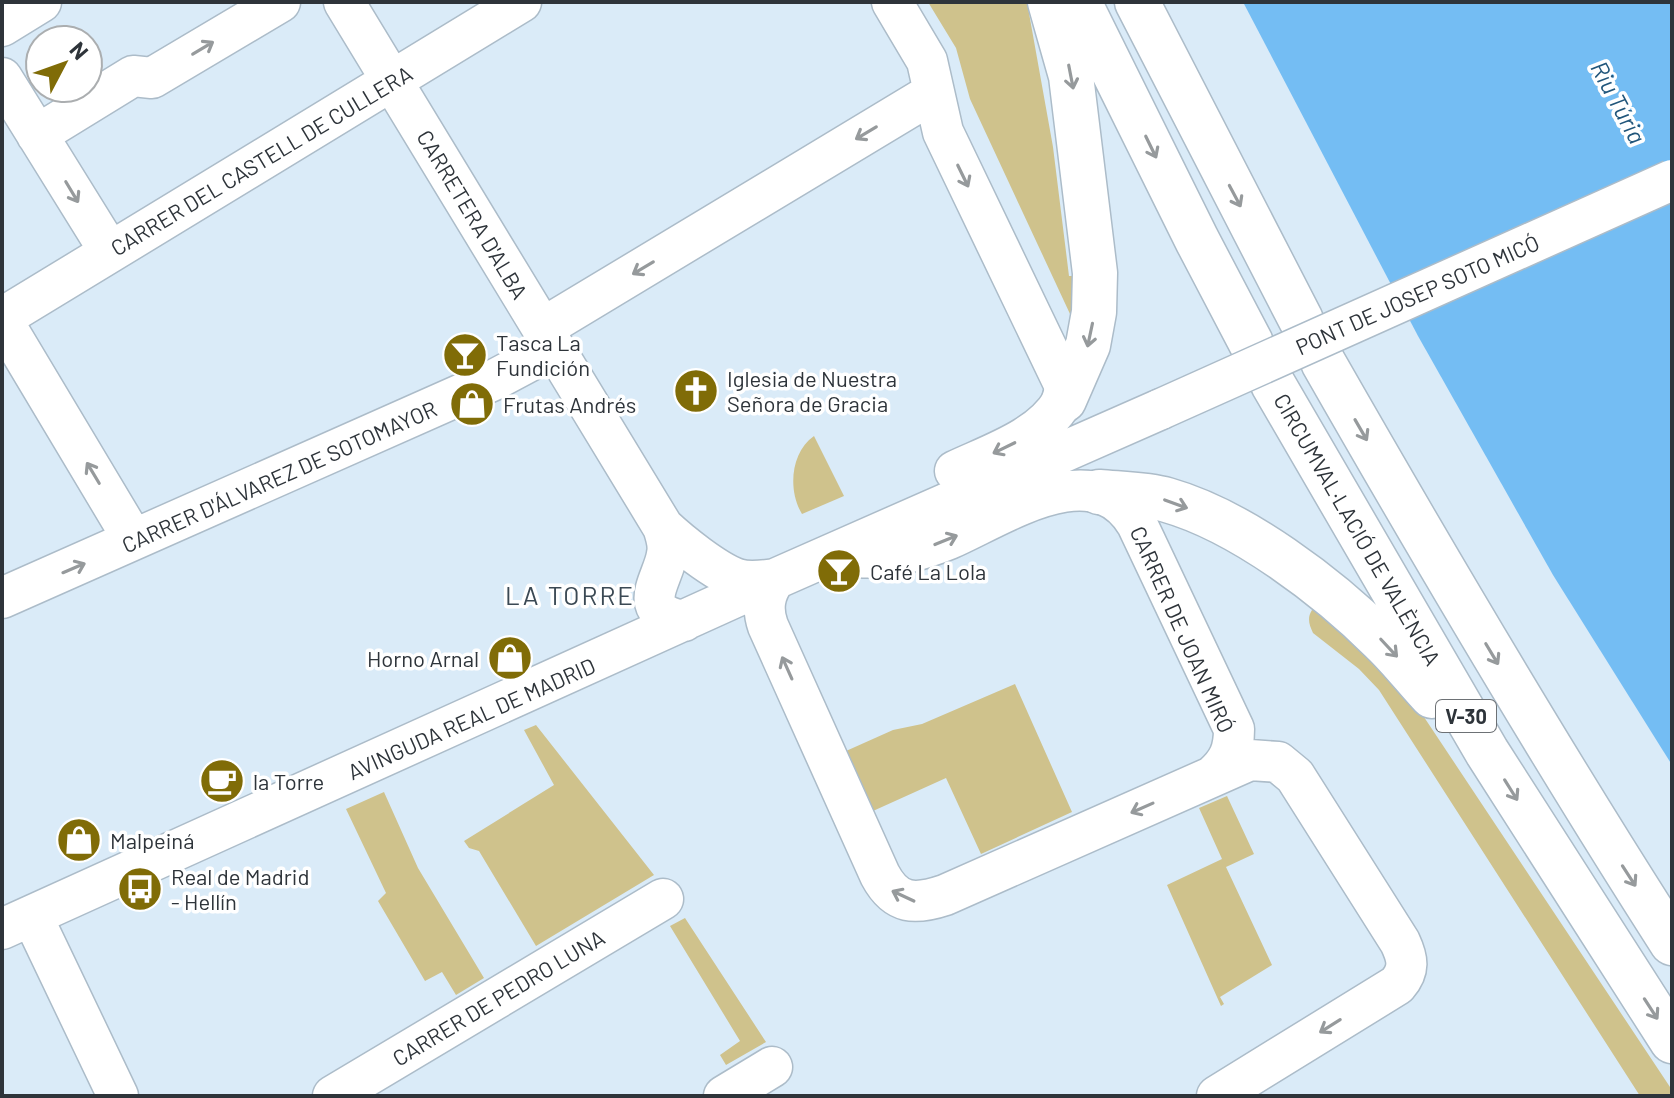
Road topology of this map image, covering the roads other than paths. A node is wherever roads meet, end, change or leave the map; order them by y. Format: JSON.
{"nodes":[{"id":1,"x":41,"y":2,"type":"edge"},
{"id":2,"x":344,"y":2,"type":"edge"},
{"id":3,"x":521,"y":2,"type":"edge"},
{"id":4,"x":892,"y":2,"type":"edge"},
{"id":5,"x":1050,"y":2,"type":"edge"},
{"id":6,"x":1079,"y":2,"type":"edge"},
{"id":7,"x":1137,"y":2,"type":"edge"},
{"id":8,"x":261,"y":7,"type":"edge"},
{"id":9,"x":2,"y":26,"type":"edge"},
{"id":10,"x":2,"y":78,"type":"edge"},
{"id":11,"x":392,"y":80,"type":"junction"},
{"id":12,"x":933,"y":93,"type":"junction"},
{"id":13,"x":37,"y":135,"type":"junction"},
{"id":14,"x":1672,"y":180,"type":"edge"},
{"id":15,"x":110,"y":252,"type":"junction"},
{"id":16,"x":2,"y":319,"type":"edge"},
{"id":17,"x":1301,"y":320,"type":"dead end"},
{"id":18,"x":548,"y":338,"type":"junction"},
{"id":19,"x":1251,"y":343,"type":"dead end"},
{"id":20,"x":1323,"y":362,"type":"dead end"},
{"id":21,"x":1273,"y":384,"type":"dead end"},
{"id":22,"x":1064,"y":400,"type":"junction"},
{"id":23,"x":1161,"y":409,"type":"joint"},
{"id":24,"x":1099,"y":492,"type":"junction"},
{"id":25,"x":663,"y":527,"type":"junction"},
{"id":26,"x":133,"y":539,"type":"junction"},
{"id":27,"x":815,"y":562,"type":"junction"},
{"id":28,"x":737,"y":576,"type":"junction"},
{"id":29,"x":658,"y":579,"type":"junction"},
{"id":30,"x":2,"y":598,"type":"edge"},
{"id":31,"x":684,"y":621,"type":"junction"},
{"id":32,"x":633,"y":644,"type":"junction"},
{"id":33,"x":1487,"y":752,"type":"junction"},
{"id":34,"x":1213,"y":776,"type":"junction"},
{"id":35,"x":663,"y":899,"type":"dead end"},
{"id":36,"x":17,"y":922,"type":"edge"},
{"id":37,"x":1672,"y":943,"type":"edge"},
{"id":38,"x":1672,"y":1041,"type":"edge"},
{"id":39,"x":772,"y":1067,"type":"dead end"},
{"id":40,"x":118,"y":1096,"type":"edge"},
{"id":41,"x":333,"y":1096,"type":"edge"},
{"id":42,"x":724,"y":1096,"type":"edge"},
{"id":43,"x":1217,"y":1096,"type":"edge"}],
"edges":[{"from":1,"to":9,"type":"street"},
{"from":2,"to":11,"type":"street","name":"CARRETERA D'ALBA"},
{"from":3,"to":11,"type":"street","name":"CARRER DEL CASTELL DE CULLERA"},
{"from":4,"to":12,"type":"street"},
{"from":5,"to":22,"type":"highway","one_way":true},
{"from":6,"to":19,"type":"highway","one_way":true},
{"from":7,"to":17,"type":"highway","one_way":true},
{"from":13,"to":8,"type":"street","one_way":true},
{"from":10,"to":13,"type":"street"},
{"from":11,"to":15,"type":"street","name":"CARRER DEL CASTELL DE CULLERA"},
{"from":11,"to":18,"type":"street","name":"CARRETERA D'ALBA"},
{"from":12,"to":18,"type":"street","name":"CARRER D'ÁLVAREZ DE SOTOMAYOR","one_way":true},
{"from":12,"to":22,"type":"street","one_way":true},
{"from":13,"to":15,"type":"street","one_way":true},
{"from":14,"to":23,"type":"street","name":"PONT DE JOSEP SOTO MICÓ","bridge":true},
{"from":15,"to":16,"type":"street","name":"CARRER DEL CASTELL DE CULLERA"},
{"from":26,"to":16,"type":"street","one_way":true},
{"from":18,"to":25,"type":"street","name":"CARRETERA D'ALBA"},
{"from":18,"to":26,"type":"street","name":"CARRER D'ÁLVAREZ DE SOTOMAYOR"},
{"from":20,"to":37,"type":"highway","number":"V-30","one_way":true},
{"from":21,"to":33,"type":"highway","name":"CIRCUMVAL·LACIÓ DE VALÈNCIA","number":"V-30"},
{"from":22,"to":27,"type":"street","one_way":true},
{"from":23,"to":27,"type":"street","name":"AVINGUDA REAL DE MADRID"},
{"from":27,"to":24,"type":"street","one_way":true},
{"from":24,"to":33,"type":"highway","one_way":true},
{"from":24,"to":34,"type":"street","name":"CARRER DE JOAN MIRÓ"},
{"from":25,"to":28,"type":"street","name":"CARRETERA D'ALBA"},
{"from":25,"to":29,"type":"street"},
{"from":30,"to":26,"type":"street","name":"CARRER D'ÁLVAREZ DE SOTOMAYOR","one_way":true},
{"from":27,"to":28,"type":"street","name":"AVINGUDA REAL DE MADRID"},
{"from":28,"to":29,"type":"street","name":"AVINGUDA REAL DE MADRID"},
{"from":28,"to":31,"type":"street","name":"AVINGUDA REAL DE MADRID"},
{"from":34,"to":28,"type":"street","one_way":true},
{"from":29,"to":31,"type":"street"},
{"from":29,"to":32,"type":"street"},
{"from":31,"to":32,"type":"street","name":"AVINGUDA REAL DE MADRID"},
{"from":32,"to":36,"type":"street","name":"AVINGUDA REAL DE MADRID"},
{"from":33,"to":38,"type":"highway","name":"CIRCUMVAL·LACIÓ DE VALÈNCIA","number":"V-30","one_way":true},
{"from":34,"to":43,"type":"street","one_way":true},
{"from":35,"to":41,"type":"street","name":"CARRER DE PEDRO LUNA"},
{"from":36,"to":40,"type":"street"},
{"from":39,"to":42,"type":"street"}]}
